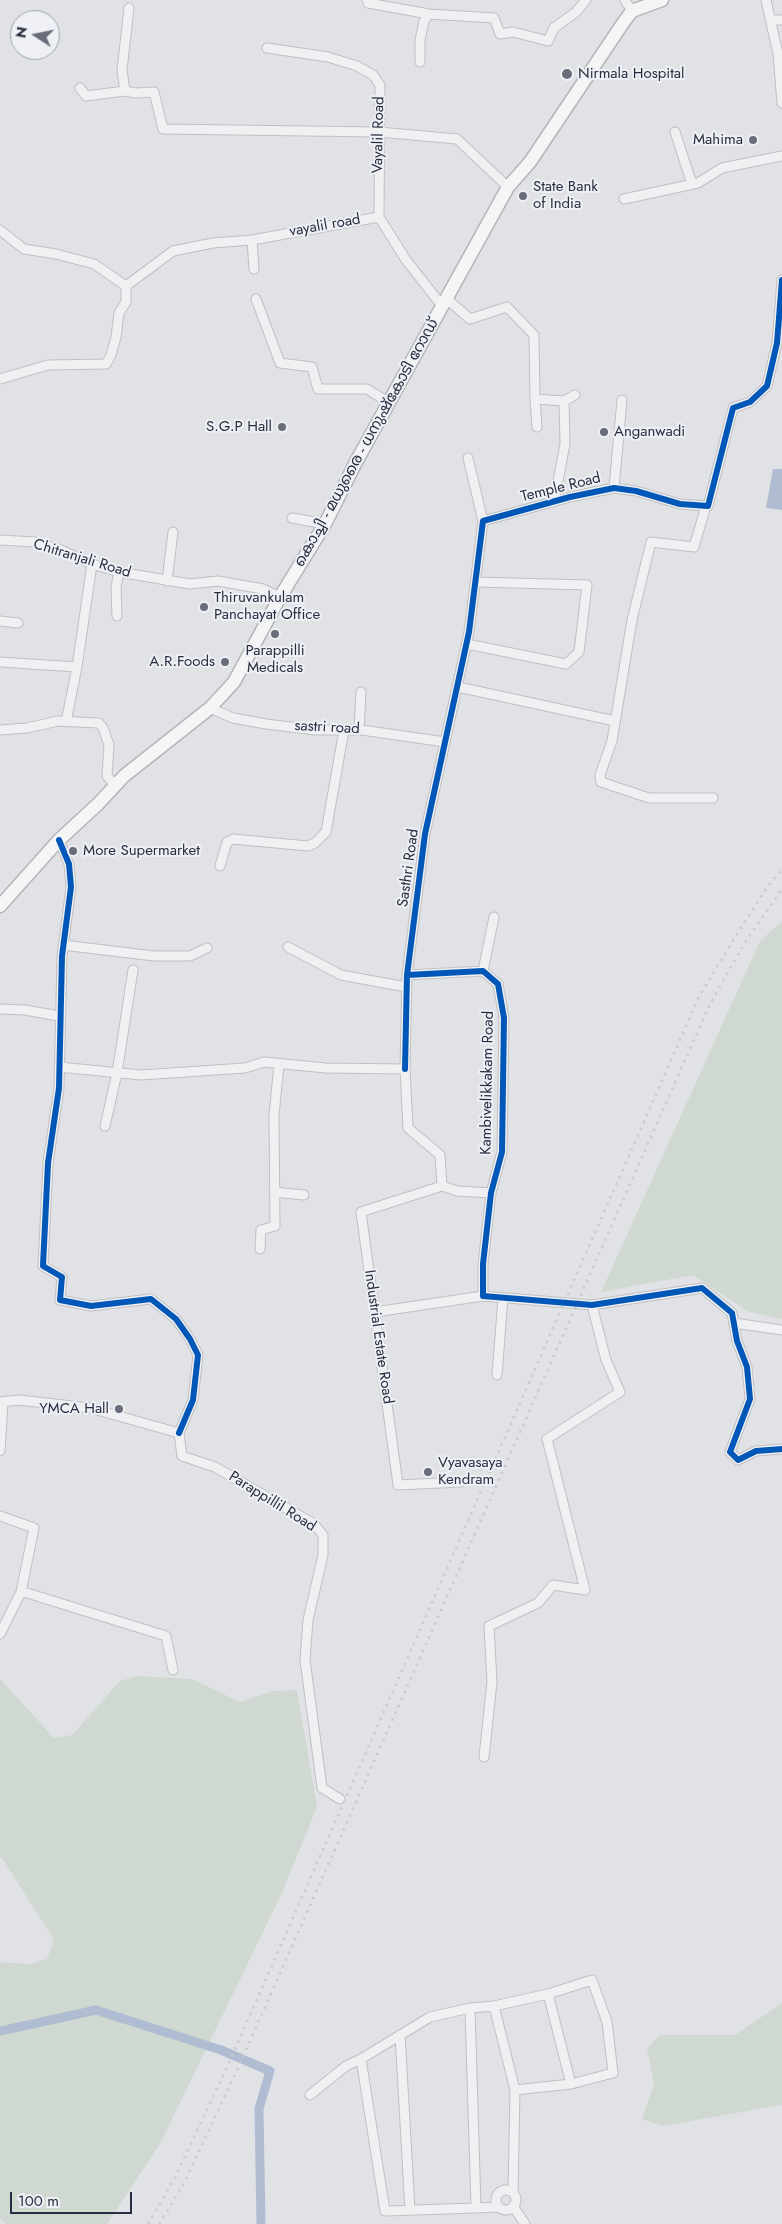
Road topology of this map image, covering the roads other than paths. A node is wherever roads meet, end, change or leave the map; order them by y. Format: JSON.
{"nodes":[{"id":1,"x":367,"y":0,"type":"edge"},
{"id":2,"x":586,"y":0,"type":"edge"},
{"id":3,"x":625,"y":0,"type":"edge"},
{"id":4,"x":662,"y":0,"type":"edge"},
{"id":5,"x":766,"y":0,"type":"edge"},
{"id":6,"x":128,"y":8,"type":"dead end"},
{"id":7,"x":632,"y":12,"type":"junction"},
{"id":8,"x":429,"y":14,"type":"junction"},
{"id":9,"x":772,"y":20,"type":"junction"},
{"id":10,"x":782,"y":20,"type":"edge"},
{"id":11,"x":267,"y":48,"type":"dead end"},
{"id":12,"x":420,"y":62,"type":"dead end"},
{"id":13,"x":781,"y":74,"type":"edge"},
{"id":14,"x":80,"y":88,"type":"dead end"},
{"id":15,"x":125,"y":91,"type":"junction"},
{"id":16,"x":782,"y":103,"type":"edge"},
{"id":17,"x":378,"y":132,"type":"junction"},
{"id":18,"x":675,"y":132,"type":"dead end"},
{"id":19,"x":782,"y":156,"type":"edge"},
{"id":20,"x":692,"y":184,"type":"junction"},
{"id":21,"x":508,"y":186,"type":"junction"},
{"id":22,"x":624,"y":199,"type":"dead end"},
{"id":23,"x":379,"y":217,"type":"junction"},
{"id":24,"x":0,"y":230,"type":"edge"},
{"id":25,"x":252,"y":240,"type":"junction"},
{"id":26,"x":254,"y":270,"type":"dead end"},
{"id":27,"x":782,"y":280,"type":"edge"},
{"id":28,"x":126,"y":286,"type":"junction"},
{"id":29,"x":256,"y":299,"type":"dead end"},
{"id":30,"x":444,"y":303,"type":"junction"},
{"id":31,"x":780,"y":324,"type":"edge"},
{"id":32,"x":0,"y":379,"type":"edge"},
{"id":33,"x":576,"y":395,"type":"dead end"},
{"id":34,"x":535,"y":399,"type":"junction"},
{"id":35,"x":622,"y":400,"type":"dead end"},
{"id":36,"x":564,"y":401,"type":"junction"},
{"id":37,"x":388,"y":402,"type":"junction"},
{"id":38,"x":537,"y":427,"type":"dead end"},
{"id":39,"x":468,"y":458,"type":"dead end"},
{"id":40,"x":614,"y":488,"type":"junction"},
{"id":41,"x":554,"y":502,"type":"junction"},
{"id":42,"x":706,"y":506,"type":"junction"},
{"id":43,"x":292,"y":518,"type":"dead end"},
{"id":44,"x":483,"y":521,"type":"junction"},
{"id":45,"x":325,"y":524,"type":"junction"},
{"id":46,"x":173,"y":532,"type":"dead end"},
{"id":47,"x":0,"y":540,"type":"edge"},
{"id":48,"x":92,"y":564,"type":"junction"},
{"id":49,"x":119,"y":572,"type":"junction"},
{"id":50,"x":168,"y":582,"type":"junction"},
{"id":51,"x":476,"y":582,"type":"junction"},
{"id":52,"x":280,"y":597,"type":"junction"},
{"id":53,"x":117,"y":616,"type":"dead end"},
{"id":54,"x":0,"y":621,"type":"edge"},
{"id":55,"x":18,"y":622,"type":"dead end"},
{"id":56,"x":466,"y":644,"type":"junction"},
{"id":57,"x":0,"y":662,"type":"edge"},
{"id":58,"x":77,"y":667,"type":"junction"},
{"id":59,"x":458,"y":687,"type":"junction"},
{"id":60,"x":361,"y":692,"type":"dead end"},
{"id":61,"x":210,"y":708,"type":"junction"},
{"id":62,"x":615,"y":721,"type":"junction"},
{"id":63,"x":66,"y":722,"type":"junction"},
{"id":64,"x":0,"y":730,"type":"edge"},
{"id":65,"x":344,"y":730,"type":"junction"},
{"id":66,"x":359,"y":730,"type":"junction"},
{"id":67,"x":445,"y":742,"type":"junction"},
{"id":68,"x":115,"y":785,"type":"junction"},
{"id":69,"x":713,"y":798,"type":"dead end"},
{"id":70,"x":59,"y":840,"type":"junction"},
{"id":71,"x":220,"y":866,"type":"dead end"},
{"id":72,"x":0,"y":906,"type":"edge"},
{"id":73,"x":494,"y":917,"type":"dead end"},
{"id":74,"x":63,"y":946,"type":"junction"},
{"id":75,"x":288,"y":947,"type":"dead end"},
{"id":76,"x":207,"y":948,"type":"dead end"},
{"id":77,"x":132,"y":970,"type":"dead end"},
{"id":78,"x":483,"y":971,"type":"junction"},
{"id":79,"x":407,"y":975,"type":"junction"},
{"id":80,"x":406,"y":987,"type":"junction"},
{"id":81,"x":0,"y":1009,"type":"edge"},
{"id":82,"x":60,"y":1016,"type":"junction"},
{"id":83,"x":279,"y":1064,"type":"junction"},
{"id":84,"x":59,"y":1067,"type":"junction"},
{"id":85,"x":405,"y":1069,"type":"junction"},
{"id":86,"x":117,"y":1073,"type":"junction"},
{"id":87,"x":105,"y":1126,"type":"dead end"},
{"id":88,"x":442,"y":1186,"type":"junction"},
{"id":89,"x":274,"y":1192,"type":"junction"},
{"id":90,"x":491,"y":1192,"type":"junction"},
{"id":91,"x":304,"y":1194,"type":"dead end"},
{"id":92,"x":260,"y":1249,"type":"dead end"},
{"id":93,"x":484,"y":1296,"type":"junction"},
{"id":94,"x":502,"y":1298,"type":"junction"},
{"id":95,"x":592,"y":1305,"type":"junction"},
{"id":96,"x":375,"y":1312,"type":"junction"},
{"id":97,"x":734,"y":1323,"type":"junction"},
{"id":98,"x":782,"y":1330,"type":"edge"},
{"id":99,"x":497,"y":1375,"type":"dead end"},
{"id":100,"x":2,"y":1402,"type":"edge"},
{"id":101,"x":179,"y":1433,"type":"junction"},
{"id":102,"x":782,"y":1449,"type":"edge"},
{"id":103,"x":0,"y":1450,"type":"edge"},
{"id":104,"x":461,"y":1482,"type":"dead end"},
{"id":105,"x":0,"y":1516,"type":"edge"},
{"id":106,"x":21,"y":1592,"type":"junction"},
{"id":107,"x":0,"y":1634,"type":"edge"},
{"id":108,"x":173,"y":1670,"type":"dead end"},
{"id":109,"x":484,"y":1757,"type":"dead end"},
{"id":110,"x":340,"y":1799,"type":"dead end"},
{"id":111,"x":548,"y":1994,"type":"junction"},
{"id":112,"x":494,"y":2006,"type":"junction"},
{"id":113,"x":470,"y":2008,"type":"junction"},
{"id":114,"x":400,"y":2035,"type":"junction"},
{"id":115,"x":361,"y":2059,"type":"junction"},
{"id":116,"x":571,"y":2084,"type":"junction"},
{"id":117,"x":515,"y":2090,"type":"junction"},
{"id":118,"x":310,"y":2095,"type":"dead end"},
{"id":119,"x":513,"y":2193,"type":"junction"},
{"id":120,"x":513,"y":2206,"type":"junction"},
{"id":121,"x":498,"y":2207,"type":"junction"},
{"id":122,"x":476,"y":2208,"type":"junction"},
{"id":123,"x":410,"y":2210,"type":"junction"},
{"id":124,"x":525,"y":2224,"type":"edge"}],
"edges":[{"from":1,"to":8,"type":"street"},
{"from":2,"to":8,"type":"street"},
{"from":3,"to":7,"type":"street"},
{"from":4,"to":7,"type":"highway","name":"കൊച്ചി - മധുരൈ - ധനുഷ്‌കോടി റോഡ്"},
{"from":5,"to":9,"type":"street"},
{"from":6,"to":15,"type":"street"},
{"from":7,"to":21,"type":"highway","name":"കൊച്ചി - മധുരൈ - ധനുഷ്‌കോടി റോഡ്"},
{"from":8,"to":12,"type":"street"},
{"from":9,"to":10,"type":"street"},
{"from":9,"to":13,"type":"street"},
{"from":11,"to":17,"type":"street","name":"Vayalil Road"},
{"from":13,"to":16,"type":"street"},
{"from":14,"to":15,"type":"street"},
{"from":15,"to":17,"type":"street"},
{"from":17,"to":21,"type":"street"},
{"from":17,"to":23,"type":"street","name":"Vayalil Road"},
{"from":18,"to":20,"type":"street"},
{"from":19,"to":20,"type":"street"},
{"from":20,"to":22,"type":"street"},
{"from":21,"to":30,"type":"highway","name":"കൊച്ചി - മധുരൈ - ധനുഷ്‌കോടി റോഡ്"},
{"from":23,"to":25,"type":"street","name":"vayalil road"},
{"from":23,"to":30,"type":"street","name":"vayalil road"},
{"from":24,"to":28,"type":"street"},
{"from":25,"to":26,"type":"street"},
{"from":25,"to":28,"type":"street","name":"vayalil road"},
{"from":27,"to":31,"type":"street"},
{"from":28,"to":32,"type":"street"},
{"from":29,"to":37,"type":"street"},
{"from":30,"to":34,"type":"street","name":"vayalil road"},
{"from":30,"to":37,"type":"highway","name":"കൊച്ചി - മധുരൈ - ധനുഷ്‌കോടി റോഡ്"},
{"from":31,"to":42,"type":"street"},
{"from":33,"to":36,"type":"street"},
{"from":34,"to":36,"type":"street"},
{"from":34,"to":38,"type":"street"},
{"from":35,"to":40,"type":"street"},
{"from":36,"to":41,"type":"street"},
{"from":37,"to":45,"type":"highway","name":"കൊച്ചി - മധുരൈ - ധനുഷ്‌കോടി റോഡ്"},
{"from":39,"to":44,"type":"street"},
{"from":40,"to":41,"type":"street","name":"Temple Road"},
{"from":40,"to":42,"type":"street","name":"Temple Road"},
{"from":41,"to":44,"type":"street","name":"Temple Road"},
{"from":42,"to":62,"type":"street"},
{"from":43,"to":45,"type":"street"},
{"from":44,"to":51,"type":"street"},
{"from":45,"to":52,"type":"highway","name":"കൊച്ചി - മധുരൈ - ധനുഷ്‌കോടി റോഡ്"},
{"from":46,"to":50,"type":"street"},
{"from":47,"to":48,"type":"street","name":"Chitranjali Road"},
{"from":48,"to":49,"type":"street","name":"Chitranjali Road"},
{"from":48,"to":58,"type":"street"},
{"from":49,"to":50,"type":"street","name":"Chitranjali Road"},
{"from":49,"to":53,"type":"street"},
{"from":50,"to":52,"type":"street","name":"Chitranjali Road"},
{"from":51,"to":56,"type":"street"},
{"from":51,"to":56,"type":"street"},
{"from":52,"to":61,"type":"highway","name":"കൊച്ചി - മധുരൈ - ധനുഷ്‌കോടി റോഡ്"},
{"from":54,"to":55,"type":"street"},
{"from":56,"to":59,"type":"street"},
{"from":57,"to":58,"type":"street"},
{"from":58,"to":63,"type":"street"},
{"from":59,"to":62,"type":"street"},
{"from":59,"to":67,"type":"street"},
{"from":60,"to":66,"type":"street"},
{"from":61,"to":65,"type":"street","name":"sastri road"},
{"from":61,"to":68,"type":"highway","name":"കൊച്ചി - മധുരൈ - ധനുഷ്‌കോടി റോഡ്"},
{"from":62,"to":69,"type":"street"},
{"from":63,"to":64,"type":"street"},
{"from":63,"to":68,"type":"street"},
{"from":65,"to":66,"type":"street","name":"sastri road"},
{"from":65,"to":71,"type":"street"},
{"from":66,"to":67,"type":"street","name":"sastri road"},
{"from":67,"to":79,"type":"street","name":"Sasthri Road"},
{"from":68,"to":70,"type":"highway","name":"കൊച്ചി - മധുരൈ - ധനുഷ്‌കോടി റോഡ്"},
{"from":70,"to":72,"type":"highway","name":"കൊച്ചി - മധുരൈ - ധനുഷ്‌കോടി റോഡ്"},
{"from":70,"to":74,"type":"street"},
{"from":73,"to":78,"type":"street"},
{"from":74,"to":76,"type":"street"},
{"from":74,"to":82,"type":"street"},
{"from":75,"to":80,"type":"street"},
{"from":77,"to":86,"type":"street"},
{"from":78,"to":79,"type":"street"},
{"from":78,"to":90,"type":"street","name":"Kambivelikkakam Road"},
{"from":79,"to":80,"type":"street","name":"Sasthri Road"},
{"from":80,"to":85,"type":"street","name":"Sasthri Road"},
{"from":81,"to":82,"type":"street"},
{"from":82,"to":84,"type":"street"},
{"from":83,"to":85,"type":"street"},
{"from":83,"to":86,"type":"street"},
{"from":83,"to":89,"type":"street"},
{"from":84,"to":86,"type":"street"},
{"from":84,"to":101,"type":"street"},
{"from":85,"to":88,"type":"street","name":"Sasthri Road"},
{"from":86,"to":87,"type":"street"},
{"from":88,"to":90,"type":"street"},
{"from":88,"to":96,"type":"street","name":"Industrial Estate Road"},
{"from":89,"to":91,"type":"street"},
{"from":89,"to":92,"type":"street"},
{"from":90,"to":93,"type":"street","name":"Kambivelikkakam Road"},
{"from":93,"to":94,"type":"street"},
{"from":93,"to":96,"type":"street"},
{"from":94,"to":95,"type":"street"},
{"from":94,"to":99,"type":"street"},
{"from":95,"to":97,"type":"street"},
{"from":95,"to":109,"type":"street"},
{"from":96,"to":104,"type":"street","name":"Industrial Estate Road"},
{"from":97,"to":98,"type":"street"},
{"from":97,"to":102,"type":"street"},
{"from":100,"to":101,"type":"street"},
{"from":100,"to":103,"type":"street"},
{"from":101,"to":110,"type":"street","name":"Parappillil Road"},
{"from":105,"to":106,"type":"street"},
{"from":106,"to":107,"type":"street"},
{"from":106,"to":108,"type":"street"},
{"from":111,"to":112,"type":"street"},
{"from":111,"to":116,"type":"street"},
{"from":111,"to":116,"type":"street"},
{"from":112,"to":113,"type":"street"},
{"from":112,"to":117,"type":"street"},
{"from":113,"to":114,"type":"street"},
{"from":113,"to":122,"type":"street"},
{"from":114,"to":115,"type":"street"},
{"from":114,"to":123,"type":"street"},
{"from":115,"to":118,"type":"street"},
{"from":115,"to":123,"type":"street"},
{"from":116,"to":117,"type":"street"},
{"from":117,"to":119,"type":"street"},
{"from":119,"to":120,"type":"street"},
{"from":119,"to":121,"type":"street"},
{"from":120,"to":121,"type":"street"},
{"from":120,"to":124,"type":"street"},
{"from":121,"to":122,"type":"street"},
{"from":122,"to":123,"type":"street"}]}
